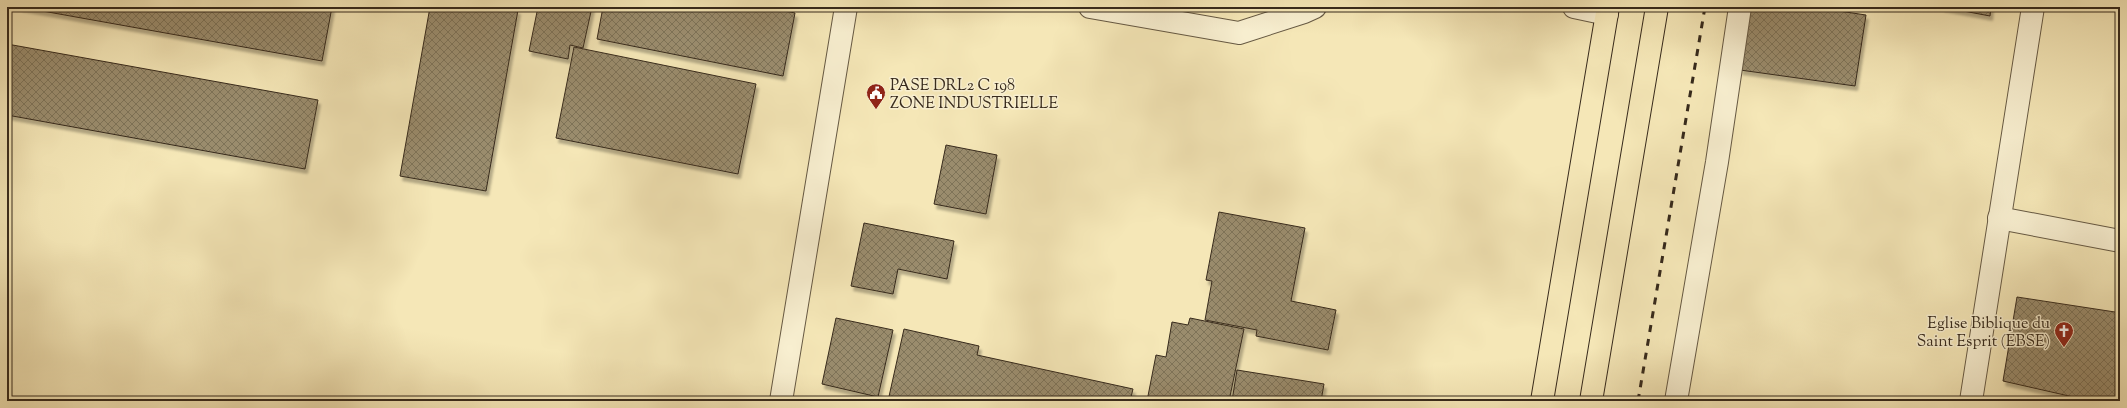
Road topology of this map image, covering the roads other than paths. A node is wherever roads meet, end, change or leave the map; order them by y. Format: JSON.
{"nodes":[{"id":1,"x":846,"y":7,"type":"edge"},
{"id":2,"x":1090,"y":7,"type":"edge"},
{"id":3,"x":1315,"y":7,"type":"edge"},
{"id":4,"x":1574,"y":7,"type":"edge"},
{"id":5,"x":1657,"y":7,"type":"edge"},
{"id":6,"x":1740,"y":7,"type":"edge"},
{"id":7,"x":2033,"y":7,"type":"edge"},
{"id":8,"x":1608,"y":11,"type":"edge"},
{"id":9,"x":1999,"y":218,"type":"junction"},
{"id":10,"x":2120,"y":241,"type":"edge"},
{"id":11,"x":781,"y":401,"type":"edge"},
{"id":12,"x":1542,"y":401,"type":"edge"},
{"id":13,"x":1591,"y":401,"type":"edge"},
{"id":14,"x":1676,"y":401,"type":"edge"},
{"id":15,"x":1971,"y":401,"type":"edge"}],
"edges":[{"from":1,"to":11,"type":"street"},
{"from":2,"to":3,"type":"street"},
{"from":4,"to":8,"type":"street"},
{"from":5,"to":13,"type":"highway"},
{"from":6,"to":14,"type":"street"},
{"from":7,"to":9,"type":"street"},
{"from":8,"to":12,"type":"highway"},
{"from":9,"to":10,"type":"street"},
{"from":9,"to":15,"type":"street"}]}
